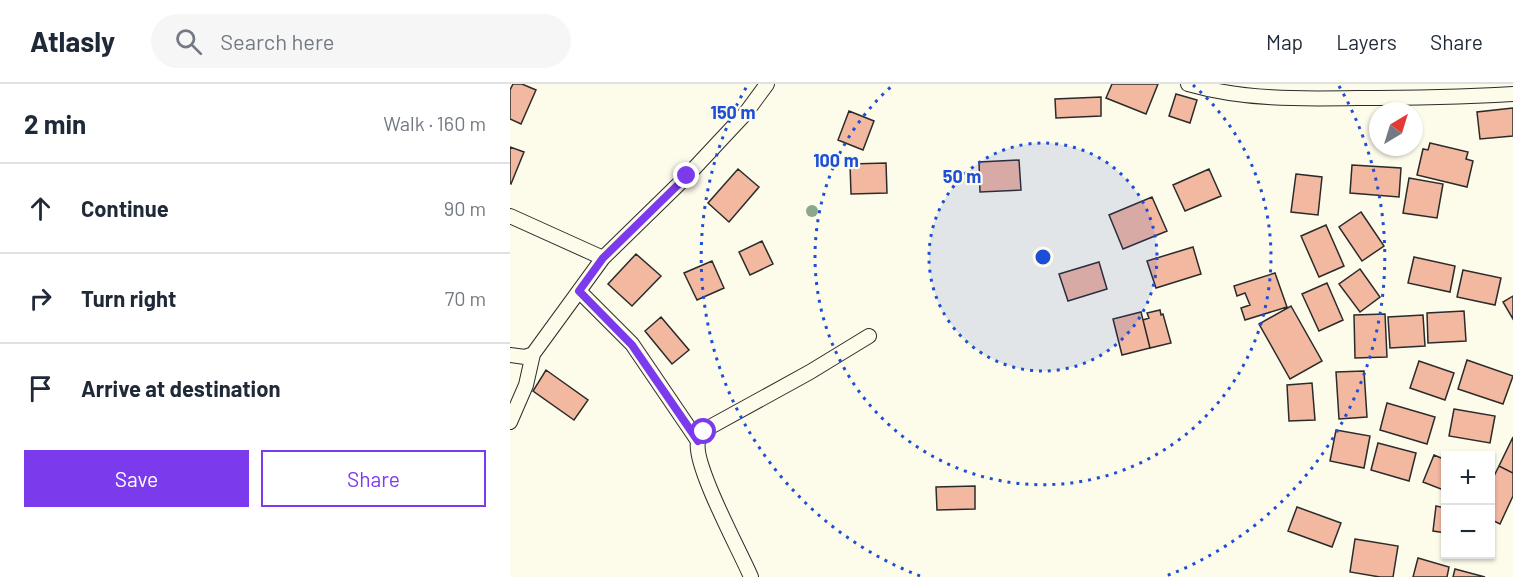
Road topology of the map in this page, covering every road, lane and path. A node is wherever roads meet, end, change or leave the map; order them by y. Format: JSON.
{"nodes":[{"id":1,"x":767,"y":84,"type":"edge"},
{"id":2,"x":1188,"y":84,"type":"edge"},
{"id":3,"x":1513,"y":94,"type":"edge"},
{"id":4,"x":510,"y":216,"type":"edge"},
{"id":5,"x":603,"y":258,"type":"junction"},
{"id":6,"x":579,"y":291,"type":"junction"},
{"id":7,"x":869,"y":336,"type":"dead end"},
{"id":8,"x":533,"y":354,"type":"junction"},
{"id":9,"x":510,"y":355,"type":"edge"},
{"id":10,"x":510,"y":422,"type":"edge"},
{"id":11,"x":698,"y":441,"type":"junction"},
{"id":12,"x":751,"y":577,"type":"edge"}],
"edges":[{"from":1,"to":5,"type":"street"},
{"from":2,"to":3,"type":"street"},
{"from":4,"to":5,"type":"street"},
{"from":5,"to":6,"type":"street"},
{"from":6,"to":8,"type":"street"},
{"from":6,"to":11,"type":"street"},
{"from":7,"to":11,"type":"street"},
{"from":8,"to":9,"type":"street"},
{"from":8,"to":10,"type":"street"},
{"from":11,"to":12,"type":"street"}]}
